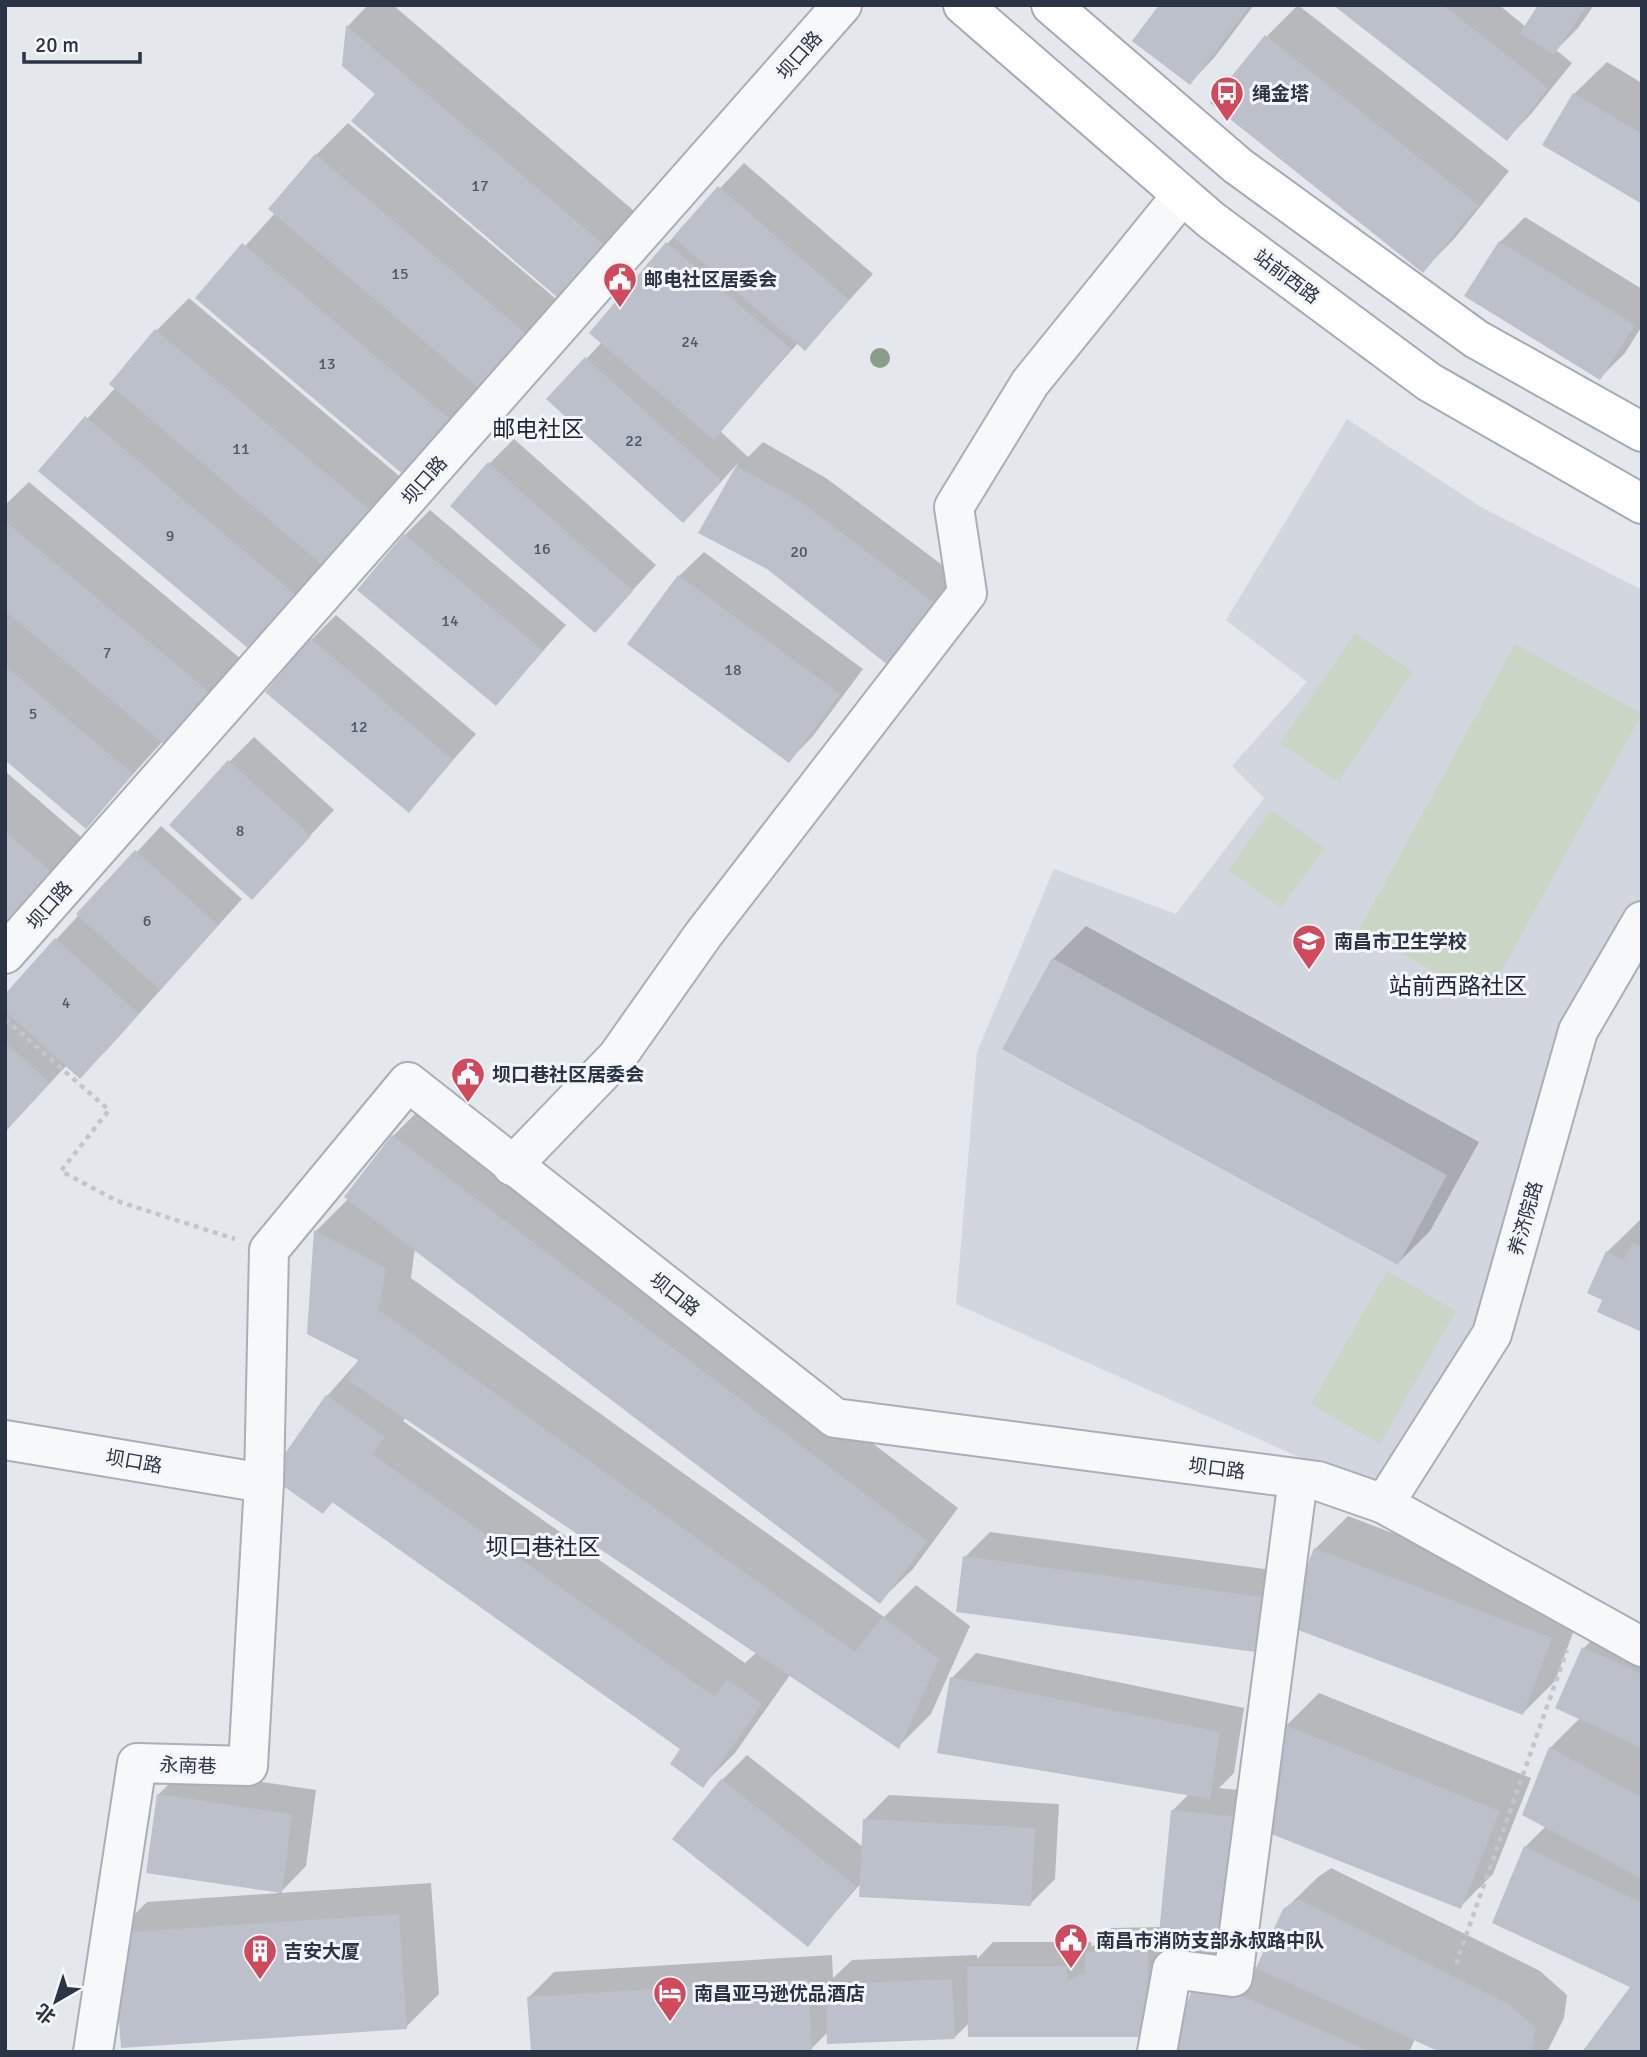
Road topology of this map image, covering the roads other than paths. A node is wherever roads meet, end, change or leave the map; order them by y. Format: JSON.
{"nodes":[{"id":1,"x":842,"y":5,"type":"edge"},
{"id":2,"x":963,"y":5,"type":"edge"},
{"id":3,"x":1051,"y":5,"type":"edge"},
{"id":4,"x":1182,"y":195,"type":"junction"},
{"id":5,"x":1642,"y":432,"type":"edge"},
{"id":6,"x":1642,"y":503,"type":"edge"},
{"id":7,"x":1642,"y":921,"type":"edge"},
{"id":8,"x":5,"y":954,"type":"edge"},
{"id":9,"x":512,"y":1166,"type":"junction"},
{"id":10,"x":5,"y":1440,"type":"edge"},
{"id":11,"x":1298,"y":1479,"type":"junction"},
{"id":12,"x":264,"y":1483,"type":"junction"},
{"id":13,"x":1384,"y":1504,"type":"junction"},
{"id":14,"x":1642,"y":1647,"type":"edge"},
{"id":15,"x":93,"y":2052,"type":"edge"},
{"id":16,"x":1157,"y":2052,"type":"edge"}],
"edges":[{"from":1,"to":8,"type":"lane","name":"坝口路"},
{"from":2,"to":4,"type":"main road","name":"站前西路"},
{"from":3,"to":5,"type":"main road"},
{"from":4,"to":6,"type":"main road","name":"站前西路"},
{"from":4,"to":9,"type":"lane"},
{"from":7,"to":13,"type":"lane","name":"养济院路"},
{"from":9,"to":11,"type":"lane","name":"坝口路"},
{"from":9,"to":12,"type":"lane","name":"坝口路"},
{"from":10,"to":12,"type":"lane","name":"坝口路"},
{"from":11,"to":13,"type":"lane","name":"坝口路"},
{"from":11,"to":16,"type":"lane"},
{"from":12,"to":15,"type":"lane","name":"永南巷"},
{"from":13,"to":14,"type":"lane","name":"坝口路"}]}
